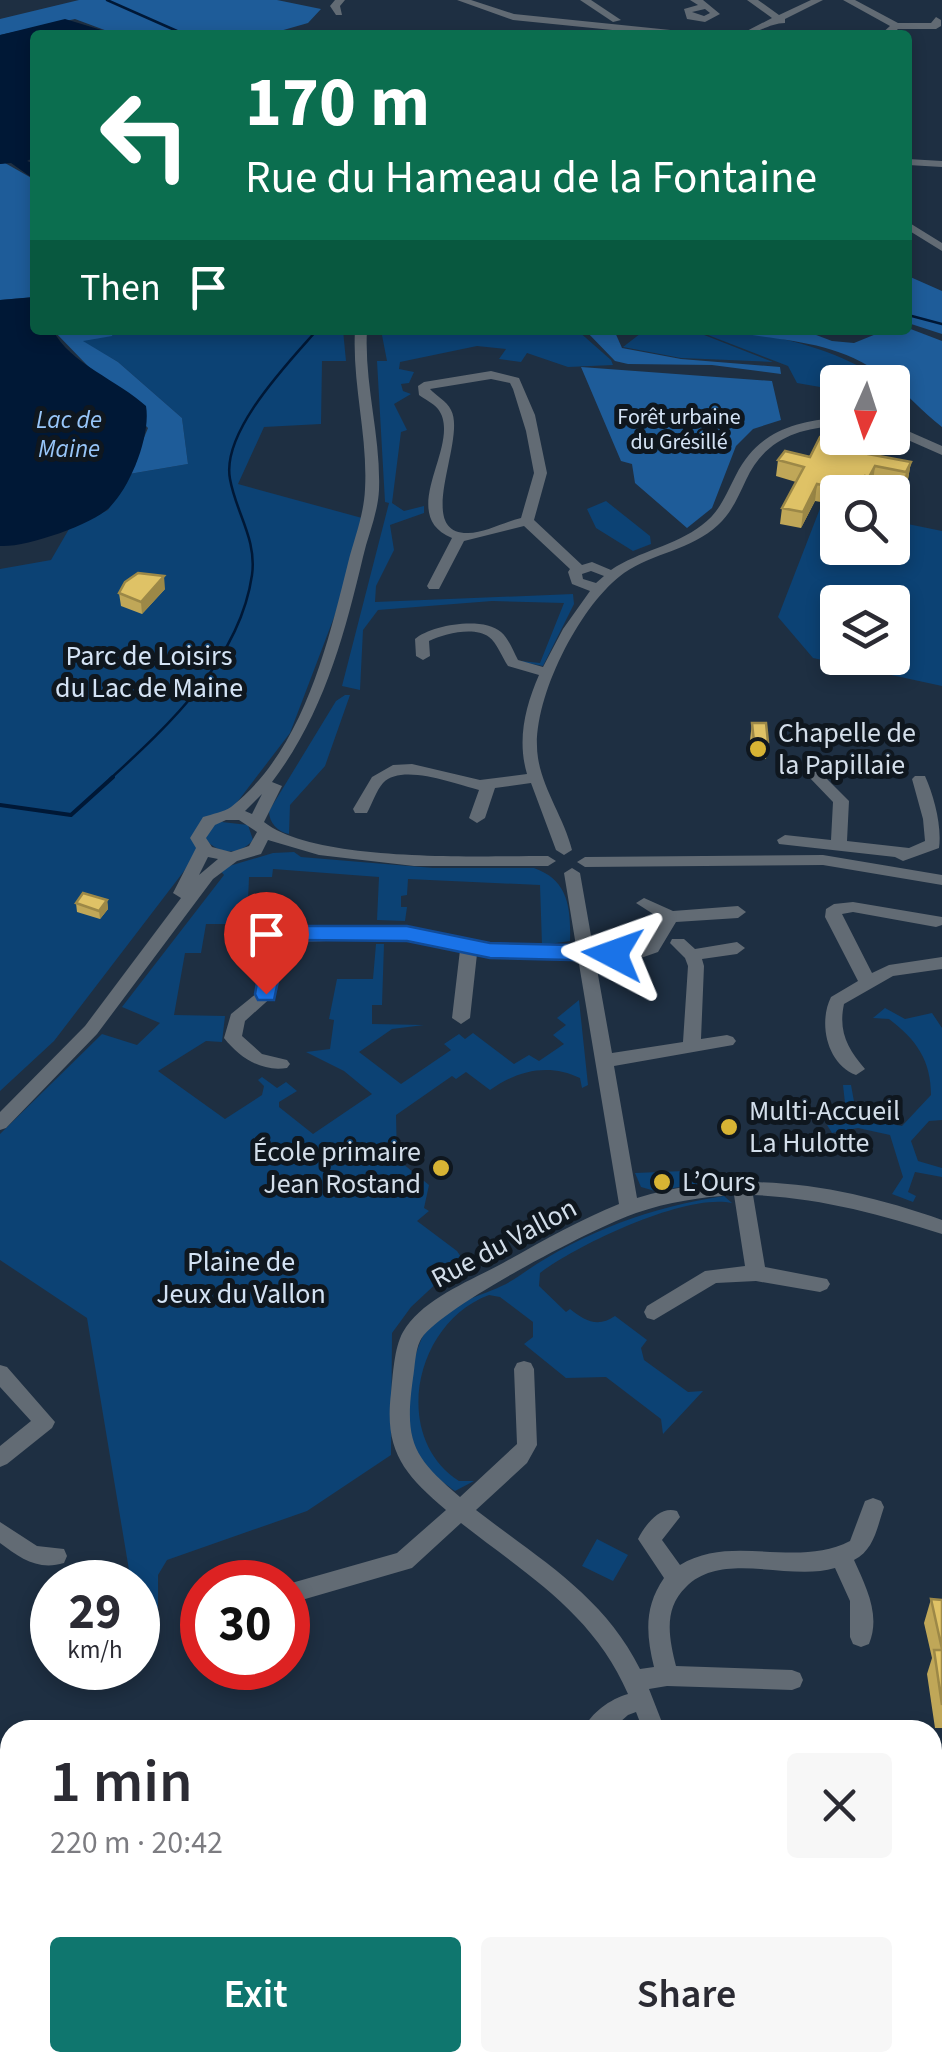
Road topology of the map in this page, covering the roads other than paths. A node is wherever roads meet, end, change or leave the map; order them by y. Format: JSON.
{"nodes":[{"id":1,"x":340,"y":0,"type":"edge"},
{"id":2,"x":462,"y":0,"type":"edge"},
{"id":3,"x":585,"y":0,"type":"edge"},
{"id":4,"x":752,"y":0,"type":"edge"},
{"id":5,"x":818,"y":0,"type":"edge"},
{"id":6,"x":826,"y":0,"type":"edge"},
{"id":7,"x":848,"y":0,"type":"edge"},
{"id":8,"x":339,"y":13,"type":"dead end"},
{"id":9,"x":616,"y":20,"type":"dead end"},
{"id":10,"x":779,"y":20,"type":"junction"},
{"id":11,"x":936,"y":20,"type":"dead end"},
{"id":12,"x":543,"y":21,"type":"junction"},
{"id":13,"x":896,"y":26,"type":"junction"},
{"id":14,"x":531,"y":30,"type":"edge"},
{"id":15,"x":638,"y":30,"type":"edge"},
{"id":16,"x":756,"y":30,"type":"edge"},
{"id":17,"x":762,"y":30,"type":"edge"},
{"id":18,"x":891,"y":30,"type":"edge"},
{"id":19,"x":912,"y":162,"type":"edge"},
{"id":20,"x":942,"y":164,"type":"edge"},
{"id":21,"x":913,"y":236,"type":"edge"},
{"id":22,"x":942,"y":248,"type":"edge"},
{"id":23,"x":361,"y":335,"type":"edge"},
{"id":24,"x":372,"y":335,"type":"edge"},
{"id":25,"x":820,"y":422,"type":"edge"},
{"id":26,"x":530,"y":430,"type":"junction"},
{"id":27,"x":549,"y":430,"type":"dead end"},
{"id":28,"x":910,"y":436,"type":"edge"},
{"id":29,"x":942,"y":451,"type":"edge"},
{"id":30,"x":527,"y":521,"type":"junction"},
{"id":31,"x":458,"y":536,"type":"junction"},
{"id":32,"x":578,"y":569,"type":"junction"},
{"id":33,"x":612,"y":575,"type":"junction"},
{"id":34,"x":434,"y":586,"type":"dead end"},
{"id":35,"x":596,"y":588,"type":"junction"},
{"id":36,"x":423,"y":656,"type":"dead end"},
{"id":37,"x":550,"y":674,"type":"junction"},
{"id":38,"x":816,"y":776,"type":"dead end"},
{"id":39,"x":538,"y":777,"type":"junction"},
{"id":40,"x":920,"y":778,"type":"dead end"},
{"id":41,"x":488,"y":785,"type":"junction"},
{"id":42,"x":360,"y":809,"type":"dead end"},
{"id":43,"x":233,"y":814,"type":"junction"},
{"id":44,"x":477,"y":818,"type":"dead end"},
{"id":45,"x":261,"y":826,"type":"junction"},
{"id":46,"x":785,"y":840,"type":"dead end"},
{"id":47,"x":839,"y":845,"type":"junction"},
{"id":48,"x":204,"y":850,"type":"junction"},
{"id":49,"x":255,"y":850,"type":"junction"},
{"id":50,"x":564,"y":850,"type":"junction"},
{"id":51,"x":910,"y":853,"type":"junction"},
{"id":52,"x":231,"y":857,"type":"junction"},
{"id":53,"x":425,"y":860,"type":"junction"},
{"id":54,"x":548,"y":861,"type":"junction"},
{"id":55,"x":579,"y":868,"type":"junction"},
{"id":56,"x":898,"y":870,"type":"junction"},
{"id":57,"x":942,"y":880,"type":"edge"},
{"id":58,"x":644,"y":902,"type":"dead end"},
{"id":59,"x":738,"y":912,"type":"dead end"},
{"id":60,"x":671,"y":917,"type":"junction"},
{"id":61,"x":936,"y":922,"type":"dead end"},
{"id":62,"x":468,"y":946,"type":"junction"},
{"id":63,"x":737,"y":948,"type":"dead end"},
{"id":64,"x":586,"y":951,"type":"junction"},
{"id":65,"x":942,"y":963,"type":"edge"},
{"id":66,"x":867,"y":981,"type":"junction"},
{"id":67,"x":461,"y":1018,"type":"dead end"},
{"id":68,"x":727,"y":1042,"type":"dead end"},
{"id":69,"x":692,"y":1046,"type":"junction"},
{"id":70,"x":604,"y":1061,"type":"junction"},
{"id":71,"x":280,"y":1064,"type":"dead end"},
{"id":72,"x":856,"y":1070,"type":"dead end"},
{"id":73,"x":0,"y":1113,"type":"edge"},
{"id":74,"x":0,"y":1123,"type":"edge"},
{"id":75,"x":743,"y":1190,"type":"junction"},
{"id":76,"x":629,"y":1207,"type":"junction"},
{"id":77,"x":942,"y":1227,"type":"edge"},
{"id":78,"x":756,"y":1273,"type":"junction"},
{"id":79,"x":820,"y":1284,"type":"dead end"},
{"id":80,"x":654,"y":1312,"type":"dead end"},
{"id":81,"x":524,"y":1369,"type":"dead end"},
{"id":82,"x":0,"y":1373,"type":"edge"},
{"id":83,"x":0,"y":1458,"type":"edge"},
{"id":84,"x":873,"y":1507,"type":"dead end"},
{"id":85,"x":463,"y":1510,"type":"junction"},
{"id":86,"x":669,"y":1517,"type":"dead end"},
{"id":87,"x":0,"y":1531,"type":"edge"},
{"id":88,"x":56,"y":1556,"type":"dead end"},
{"id":89,"x":841,"y":1556,"type":"junction"},
{"id":90,"x":678,"y":1580,"type":"junction"},
{"id":91,"x":310,"y":1588,"type":"edge"},
{"id":92,"x":862,"y":1637,"type":"dead end"},
{"id":93,"x":667,"y":1676,"type":"junction"},
{"id":94,"x":792,"y":1680,"type":"dead end"},
{"id":95,"x":639,"y":1690,"type":"junction"},
{"id":96,"x":605,"y":1720,"type":"edge"},
{"id":97,"x":650,"y":1720,"type":"edge"}],
"edges":[{"from":1,"to":8,"type":"street"},
{"from":2,"to":12,"type":"street"},
{"from":3,"to":9,"type":"street"},
{"from":4,"to":10,"type":"street"},
{"from":5,"to":10,"type":"street"},
{"from":6,"to":10,"type":"street"},
{"from":7,"to":13,"type":"street"},
{"from":10,"to":16,"type":"street"},
{"from":10,"to":17,"type":"street"},
{"from":11,"to":13,"type":"street"},
{"from":12,"to":14,"type":"street"},
{"from":12,"to":15,"type":"street"},
{"from":13,"to":18,"type":"street"},
{"from":19,"to":20,"type":"street"},
{"from":21,"to":22,"type":"street"},
{"from":23,"to":43,"type":"street"},
{"from":24,"to":45,"type":"street"},
{"from":25,"to":33,"type":"street"},
{"from":26,"to":27,"type":"street"},
{"from":26,"to":30,"type":"street"},
{"from":26,"to":31,"type":"street"},
{"from":28,"to":29,"type":"street"},
{"from":30,"to":31,"type":"street"},
{"from":30,"to":32,"type":"street"},
{"from":31,"to":34,"type":"street"},
{"from":32,"to":33,"type":"street"},
{"from":32,"to":35,"type":"street"},
{"from":33,"to":35,"type":"street"},
{"from":35,"to":37,"type":"street"},
{"from":36,"to":37,"type":"street"},
{"from":37,"to":39,"type":"street"},
{"from":38,"to":47,"type":"street"},
{"from":39,"to":41,"type":"street"},
{"from":39,"to":50,"type":"street"},
{"from":40,"to":51,"type":"street"},
{"from":41,"to":42,"type":"street"},
{"from":41,"to":44,"type":"street"},
{"from":43,"to":45,"type":"street"},
{"from":43,"to":48,"type":"street"},
{"from":45,"to":49,"type":"street"},
{"from":45,"to":53,"type":"street"},
{"from":46,"to":47,"type":"street"},
{"from":47,"to":51,"type":"street"},
{"from":48,"to":52,"type":"street"},
{"from":48,"to":73,"type":"street"},
{"from":49,"to":52,"type":"street"},
{"from":49,"to":53,"type":"street"},
{"from":50,"to":54,"type":"street"},
{"from":50,"to":55,"type":"street"},
{"from":51,"to":56,"type":"street"},
{"from":52,"to":74,"type":"street"},
{"from":53,"to":54,"type":"street"},
{"from":54,"to":55,"type":"street"},
{"from":55,"to":56,"type":"street"},
{"from":55,"to":64,"type":"street"},
{"from":56,"to":57,"type":"street"},
{"from":58,"to":60,"type":"street"},
{"from":59,"to":60,"type":"street"},
{"from":60,"to":64,"type":"street"},
{"from":61,"to":66,"type":"street"},
{"from":62,"to":64,"type":"street"},
{"from":62,"to":67,"type":"street"},
{"from":62,"to":71,"type":"street"},
{"from":63,"to":69,"type":"street"},
{"from":64,"to":70,"type":"street"},
{"from":65,"to":66,"type":"street"},
{"from":66,"to":72,"type":"street"},
{"from":68,"to":69,"type":"street"},
{"from":69,"to":70,"type":"street"},
{"from":70,"to":76,"type":"street"},
{"from":75,"to":76,"type":"street","name":"Rue du Vallon"},
{"from":75,"to":77,"type":"street","name":"Rue du Vallon"},
{"from":75,"to":78,"type":"street"},
{"from":76,"to":85,"type":"street","name":"Rue du Vallon"},
{"from":78,"to":79,"type":"street"},
{"from":78,"to":80,"type":"street"},
{"from":81,"to":85,"type":"street"},
{"from":82,"to":83,"type":"street"},
{"from":84,"to":89,"type":"street"},
{"from":85,"to":91,"type":"street"},
{"from":85,"to":95,"type":"street","name":"Rue du Vallon"},
{"from":86,"to":90,"type":"street"},
{"from":87,"to":88,"type":"street"},
{"from":89,"to":90,"type":"street"},
{"from":89,"to":92,"type":"street"},
{"from":90,"to":93,"type":"street"},
{"from":93,"to":94,"type":"street"},
{"from":93,"to":95,"type":"street"},
{"from":95,"to":96,"type":"street"},
{"from":95,"to":97,"type":"street","name":"Rue du Vallon"}]}
